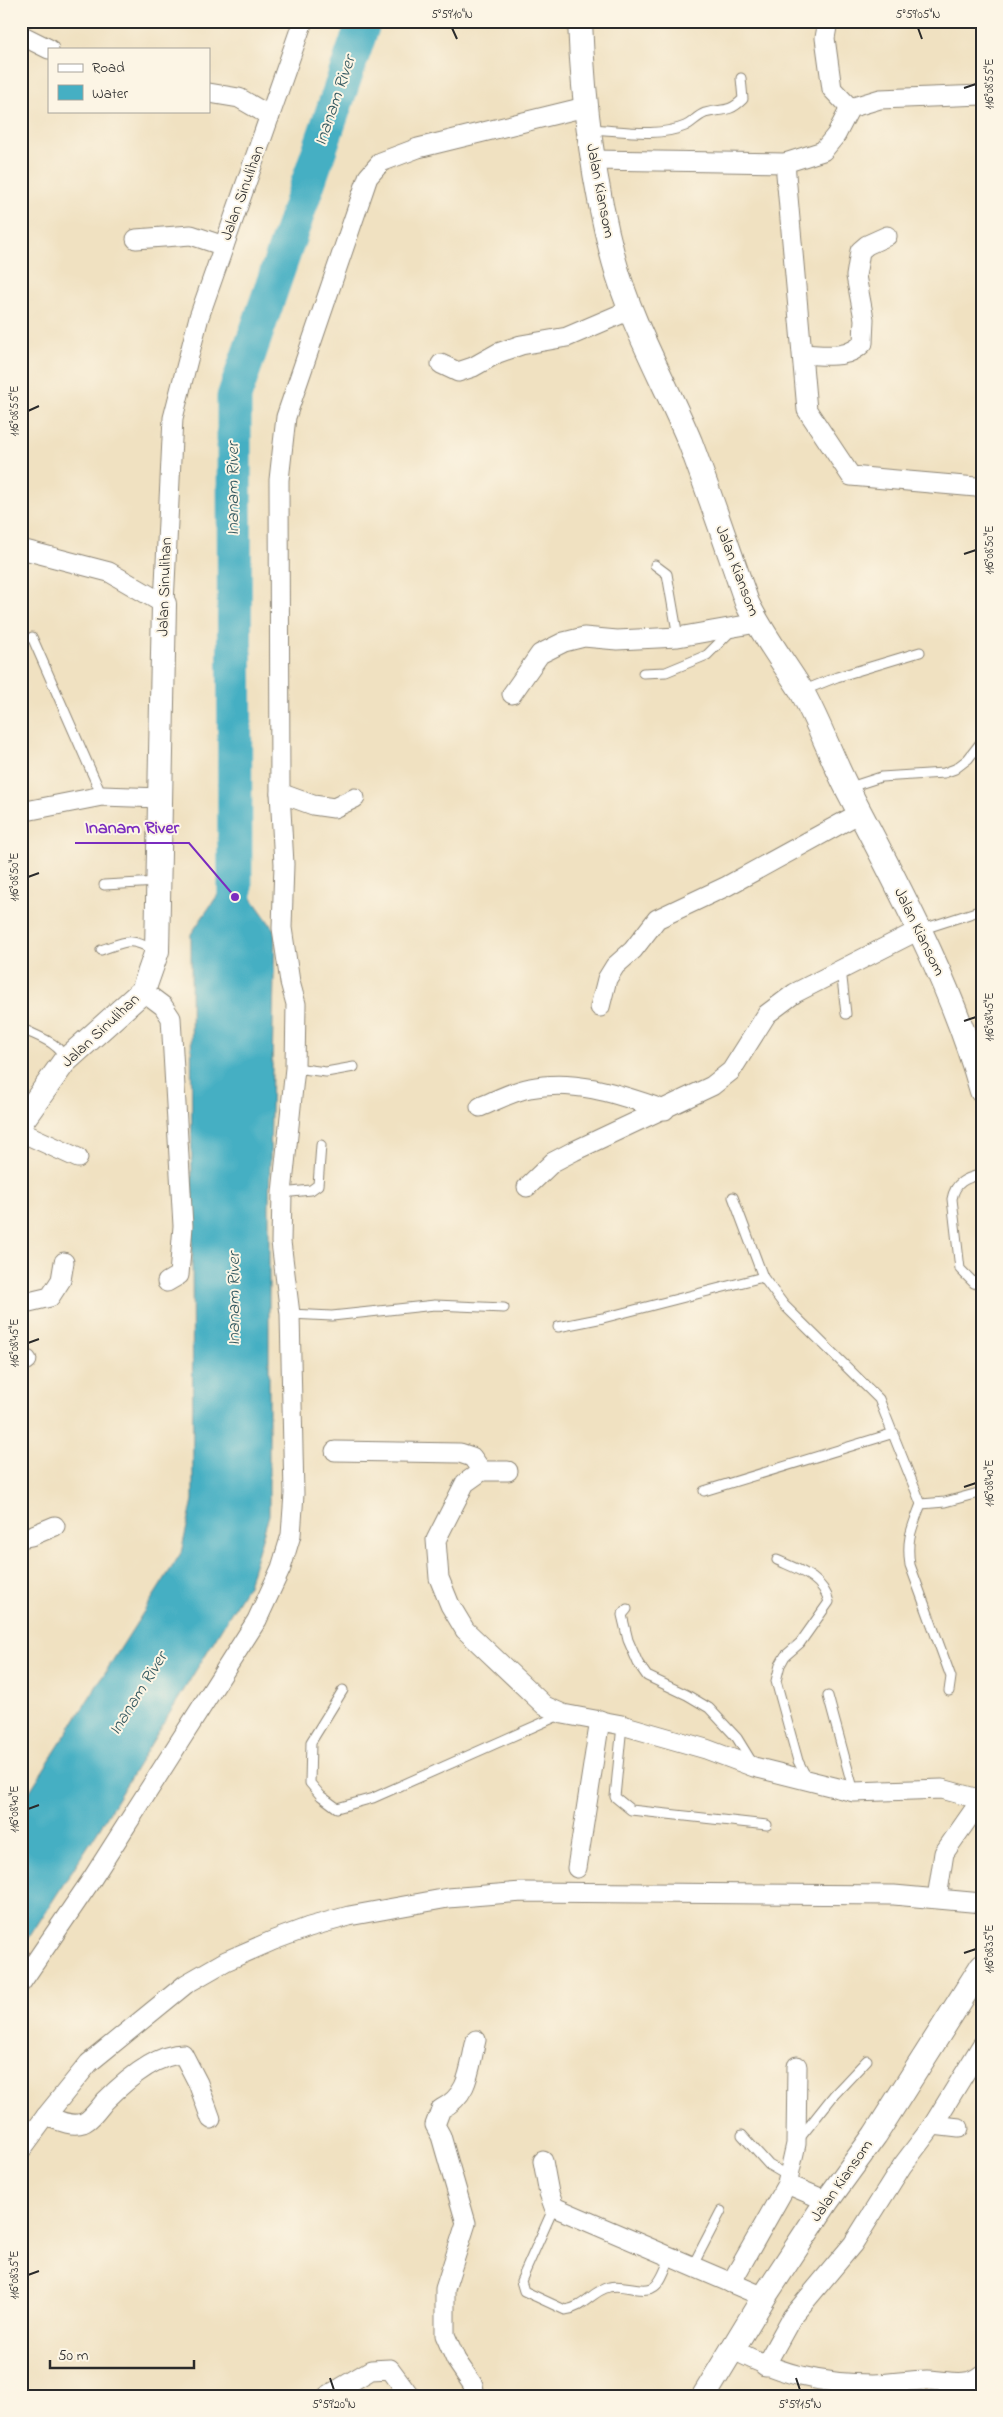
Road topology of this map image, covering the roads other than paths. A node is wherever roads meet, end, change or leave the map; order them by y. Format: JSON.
{"nodes":[{"id":1,"x":304,"y":21,"type":"edge"},
{"id":2,"x":580,"y":21,"type":"edge"},
{"id":3,"x":828,"y":21,"type":"edge"},
{"id":4,"x":21,"y":35,"type":"edge"},
{"id":5,"x":48,"y":48,"type":"edge"},
{"id":6,"x":741,"y":78,"type":"dead end"},
{"id":7,"x":210,"y":94,"type":"edge"},
{"id":8,"x":982,"y":95,"type":"edge"},
{"id":9,"x":850,"y":108,"type":"junction"},
{"id":10,"x":270,"y":116,"type":"junction"},
{"id":11,"x":587,"y":118,"type":"junction"},
{"id":12,"x":592,"y":160,"type":"junction"},
{"id":13,"x":785,"y":163,"type":"junction"},
{"id":14,"x":887,"y":236,"type":"dead end"},
{"id":15,"x":136,"y":239,"type":"dead end"},
{"id":16,"x":224,"y":246,"type":"junction"},
{"id":17,"x":630,"y":310,"type":"junction"},
{"id":18,"x":803,"y":354,"type":"junction"},
{"id":19,"x":441,"y":364,"type":"dead end"},
{"id":20,"x":976,"y":487,"type":"dead end"},
{"id":21,"x":21,"y":549,"type":"edge"},
{"id":22,"x":655,"y":566,"type":"dead end"},
{"id":23,"x":164,"y":604,"type":"junction"},
{"id":24,"x":746,"y":625,"type":"junction"},
{"id":25,"x":32,"y":637,"type":"dead end"},
{"id":26,"x":678,"y":637,"type":"junction"},
{"id":27,"x":920,"y":652,"type":"dead end"},
{"id":28,"x":644,"y":673,"type":"dead end"},
{"id":29,"x":801,"y":691,"type":"junction"},
{"id":30,"x":512,"y":694,"type":"dead end"},
{"id":31,"x":982,"y":741,"type":"edge"},
{"id":32,"x":847,"y":788,"type":"junction"},
{"id":33,"x":280,"y":792,"type":"junction"},
{"id":34,"x":102,"y":796,"type":"junction"},
{"id":35,"x":161,"y":798,"type":"junction"},
{"id":36,"x":355,"y":798,"type":"dead end"},
{"id":37,"x":21,"y":812,"type":"edge"},
{"id":38,"x":860,"y":813,"type":"junction"},
{"id":39,"x":159,"y":882,"type":"junction"},
{"id":40,"x":104,"y":885,"type":"dead end"},
{"id":41,"x":982,"y":910,"type":"edge"},
{"id":42,"x":919,"y":930,"type":"junction"},
{"id":43,"x":101,"y":950,"type":"dead end"},
{"id":44,"x":157,"y":951,"type":"junction"},
{"id":45,"x":841,"y":969,"type":"junction"},
{"id":46,"x":143,"y":991,"type":"junction"},
{"id":47,"x":600,"y":1007,"type":"dead end"},
{"id":48,"x":846,"y":1014,"type":"dead end"},
{"id":49,"x":27,"y":1031,"type":"dead end"},
{"id":50,"x":64,"y":1062,"type":"junction"},
{"id":51,"x":354,"y":1067,"type":"dead end"},
{"id":52,"x":295,"y":1068,"type":"junction"},
{"id":53,"x":982,"y":1091,"type":"edge"},
{"id":54,"x":480,"y":1107,"type":"dead end"},
{"id":55,"x":665,"y":1110,"type":"junction"},
{"id":56,"x":21,"y":1122,"type":"edge"},
{"id":57,"x":21,"y":1132,"type":"edge"},
{"id":58,"x":321,"y":1145,"type":"dead end"},
{"id":59,"x":78,"y":1158,"type":"dead end"},
{"id":60,"x":982,"y":1174,"type":"edge"},
{"id":61,"x":527,"y":1187,"type":"dead end"},
{"id":62,"x":282,"y":1193,"type":"junction"},
{"id":63,"x":733,"y":1198,"type":"dead end"},
{"id":64,"x":64,"y":1262,"type":"dead end"},
{"id":65,"x":763,"y":1277,"type":"junction"},
{"id":66,"x":166,"y":1282,"type":"dead end"},
{"id":67,"x":982,"y":1286,"type":"edge"},
{"id":68,"x":21,"y":1298,"type":"edge"},
{"id":69,"x":504,"y":1308,"type":"dead end"},
{"id":70,"x":290,"y":1314,"type":"junction"},
{"id":71,"x":558,"y":1327,"type":"dead end"},
{"id":72,"x":894,"y":1433,"type":"junction"},
{"id":73,"x":335,"y":1451,"type":"dead end"},
{"id":74,"x":482,"y":1471,"type":"junction"},
{"id":75,"x":508,"y":1471,"type":"dead end"},
{"id":76,"x":704,"y":1491,"type":"dead end"},
{"id":77,"x":982,"y":1492,"type":"edge"},
{"id":78,"x":921,"y":1504,"type":"junction"},
{"id":79,"x":55,"y":1526,"type":"dead end"},
{"id":80,"x":21,"y":1538,"type":"edge"},
{"id":81,"x":777,"y":1560,"type":"dead end"},
{"id":82,"x":627,"y":1609,"type":"dead end"},
{"id":83,"x":343,"y":1690,"type":"dead end"},
{"id":84,"x":949,"y":1691,"type":"dead end"},
{"id":85,"x":828,"y":1696,"type":"dead end"},
{"id":86,"x":563,"y":1714,"type":"junction"},
{"id":87,"x":600,"y":1720,"type":"junction"},
{"id":88,"x":622,"y":1725,"type":"junction"},
{"id":89,"x":754,"y":1767,"type":"junction"},
{"id":90,"x":808,"y":1780,"type":"junction"},
{"id":91,"x":854,"y":1792,"type":"junction"},
{"id":92,"x":981,"y":1800,"type":"edge"},
{"id":93,"x":766,"y":1825,"type":"dead end"},
{"id":94,"x":578,"y":1868,"type":"dead end"},
{"id":95,"x":937,"y":1898,"type":"junction"},
{"id":96,"x":982,"y":1903,"type":"edge"},
{"id":97,"x":982,"y":1966,"type":"edge"},
{"id":98,"x":21,"y":1983,"type":"edge"},
{"id":99,"x":476,"y":2040,"type":"dead end"},
{"id":100,"x":982,"y":2045,"type":"edge"},
{"id":101,"x":867,"y":2060,"type":"dead end"},
{"id":102,"x":797,"y":2066,"type":"dead end"},
{"id":103,"x":46,"y":2116,"type":"junction"},
{"id":104,"x":211,"y":2119,"type":"dead end"},
{"id":105,"x":933,"y":2125,"type":"junction"},
{"id":106,"x":959,"y":2128,"type":"dead end"},
{"id":107,"x":742,"y":2135,"type":"dead end"},
{"id":108,"x":796,"y":2144,"type":"junction"},
{"id":109,"x":21,"y":2150,"type":"edge"},
{"id":110,"x":544,"y":2161,"type":"dead end"},
{"id":111,"x":788,"y":2180,"type":"junction"},
{"id":112,"x":827,"y":2201,"type":"junction"},
{"id":113,"x":554,"y":2207,"type":"junction"},
{"id":114,"x":721,"y":2211,"type":"dead end"},
{"id":115,"x":670,"y":2258,"type":"junction"},
{"id":116,"x":692,"y":2267,"type":"junction"},
{"id":117,"x":731,"y":2283,"type":"junction"},
{"id":118,"x":764,"y":2297,"type":"junction"},
{"id":119,"x":734,"y":2350,"type":"junction"},
{"id":120,"x":765,"y":2366,"type":"junction"},
{"id":121,"x":982,"y":2375,"type":"edge"},
{"id":122,"x":327,"y":2396,"type":"edge"},
{"id":123,"x":410,"y":2396,"type":"edge"},
{"id":124,"x":475,"y":2396,"type":"edge"},
{"id":125,"x":704,"y":2396,"type":"edge"}],
"edges":[{"from":1,"to":10,"type":"street","name":"Jalan Sinulihan"},
{"from":2,"to":11,"type":"street","name":"Jalan Kiansom"},
{"from":3,"to":9,"type":"street"},
{"from":4,"to":5,"type":"street"},
{"from":6,"to":11,"type":"lane"},
{"from":7,"to":10,"type":"street"},
{"from":8,"to":9,"type":"street"},
{"from":9,"to":13,"type":"street"},
{"from":10,"to":16,"type":"street","name":"Jalan Sinulihan"},
{"from":11,"to":12,"type":"street","name":"Jalan Kiansom"},
{"from":11,"to":33,"type":"street"},
{"from":12,"to":13,"type":"street"},
{"from":12,"to":17,"type":"street","name":"Jalan Kiansom"},
{"from":13,"to":18,"type":"street"},
{"from":14,"to":18,"type":"street"},
{"from":15,"to":16,"type":"street"},
{"from":16,"to":23,"type":"street","name":"Jalan Sinulihan"},
{"from":17,"to":19,"type":"street"},
{"from":17,"to":24,"type":"street","name":"Jalan Kiansom"},
{"from":18,"to":20,"type":"street"},
{"from":21,"to":23,"type":"street"},
{"from":22,"to":26,"type":"lane"},
{"from":23,"to":35,"type":"street","name":"Jalan Sinulihan"},
{"from":24,"to":26,"type":"street"},
{"from":24,"to":28,"type":"lane"},
{"from":24,"to":29,"type":"street","name":"Jalan Kiansom"},
{"from":25,"to":34,"type":"lane"},
{"from":26,"to":30,"type":"street"},
{"from":27,"to":29,"type":"lane"},
{"from":29,"to":32,"type":"street","name":"Jalan Kiansom"},
{"from":31,"to":32,"type":"lane"},
{"from":32,"to":38,"type":"street","name":"Jalan Kiansom"},
{"from":33,"to":36,"type":"street"},
{"from":33,"to":52,"type":"street"},
{"from":34,"to":35,"type":"street"},
{"from":34,"to":37,"type":"street"},
{"from":35,"to":39,"type":"street","name":"Jalan Sinulihan"},
{"from":38,"to":42,"type":"street","name":"Jalan Kiansom"},
{"from":38,"to":47,"type":"street"},
{"from":39,"to":40,"type":"lane"},
{"from":39,"to":44,"type":"street","name":"Jalan Sinulihan"},
{"from":41,"to":42,"type":"lane"},
{"from":42,"to":45,"type":"street"},
{"from":42,"to":53,"type":"street","name":"Jalan Kiansom"},
{"from":43,"to":44,"type":"lane"},
{"from":44,"to":46,"type":"street","name":"Jalan Sinulihan"},
{"from":45,"to":48,"type":"lane"},
{"from":45,"to":55,"type":"street"},
{"from":46,"to":50,"type":"street","name":"Jalan Sinulihan"},
{"from":46,"to":66,"type":"street"},
{"from":49,"to":50,"type":"lane"},
{"from":50,"to":56,"type":"street","name":"Jalan Sinulihan"},
{"from":51,"to":52,"type":"lane"},
{"from":52,"to":62,"type":"street"},
{"from":54,"to":55,"type":"street"},
{"from":55,"to":61,"type":"street"},
{"from":57,"to":59,"type":"street"},
{"from":58,"to":62,"type":"lane"},
{"from":60,"to":67,"type":"lane"},
{"from":62,"to":70,"type":"street"},
{"from":63,"to":65,"type":"lane"},
{"from":64,"to":68,"type":"street"},
{"from":65,"to":71,"type":"lane"},
{"from":65,"to":72,"type":"lane"},
{"from":69,"to":70,"type":"lane"},
{"from":70,"to":98,"type":"street"},
{"from":72,"to":76,"type":"lane"},
{"from":72,"to":78,"type":"lane"},
{"from":73,"to":74,"type":"street"},
{"from":74,"to":75,"type":"street"},
{"from":74,"to":86,"type":"street"},
{"from":77,"to":78,"type":"lane"},
{"from":78,"to":84,"type":"lane"},
{"from":79,"to":80,"type":"street"},
{"from":81,"to":90,"type":"lane"},
{"from":82,"to":89,"type":"lane"},
{"from":83,"to":86,"type":"lane"},
{"from":85,"to":91,"type":"lane"},
{"from":86,"to":87,"type":"street"},
{"from":87,"to":88,"type":"street"},
{"from":87,"to":94,"type":"street"},
{"from":88,"to":89,"type":"street"},
{"from":88,"to":93,"type":"lane"},
{"from":89,"to":90,"type":"street"},
{"from":90,"to":91,"type":"street"},
{"from":91,"to":92,"type":"street"},
{"from":92,"to":95,"type":"street"},
{"from":95,"to":96,"type":"street"},
{"from":95,"to":103,"type":"street"},
{"from":97,"to":112,"type":"street","name":"Jalan Kiansom"},
{"from":99,"to":124,"type":"street"},
{"from":100,"to":105,"type":"street"},
{"from":101,"to":108,"type":"lane"},
{"from":102,"to":108,"type":"street"},
{"from":103,"to":104,"type":"street"},
{"from":103,"to":109,"type":"street"},
{"from":105,"to":106,"type":"street"},
{"from":105,"to":120,"type":"street"},
{"from":107,"to":111,"type":"lane"},
{"from":108,"to":111,"type":"street"},
{"from":110,"to":113,"type":"street"},
{"from":111,"to":112,"type":"street"},
{"from":111,"to":117,"type":"street"},
{"from":112,"to":118,"type":"street","name":"Jalan Kiansom"},
{"from":113,"to":115,"type":"street"},
{"from":113,"to":115,"type":"lane"},
{"from":114,"to":116,"type":"lane"},
{"from":115,"to":116,"type":"street"},
{"from":116,"to":117,"type":"street"},
{"from":117,"to":118,"type":"street"},
{"from":118,"to":119,"type":"street","name":"Jalan Kiansom"},
{"from":119,"to":120,"type":"street"},
{"from":119,"to":125,"type":"street","name":"Jalan Kiansom"},
{"from":120,"to":121,"type":"street"},
{"from":122,"to":123,"type":"street"}]}
